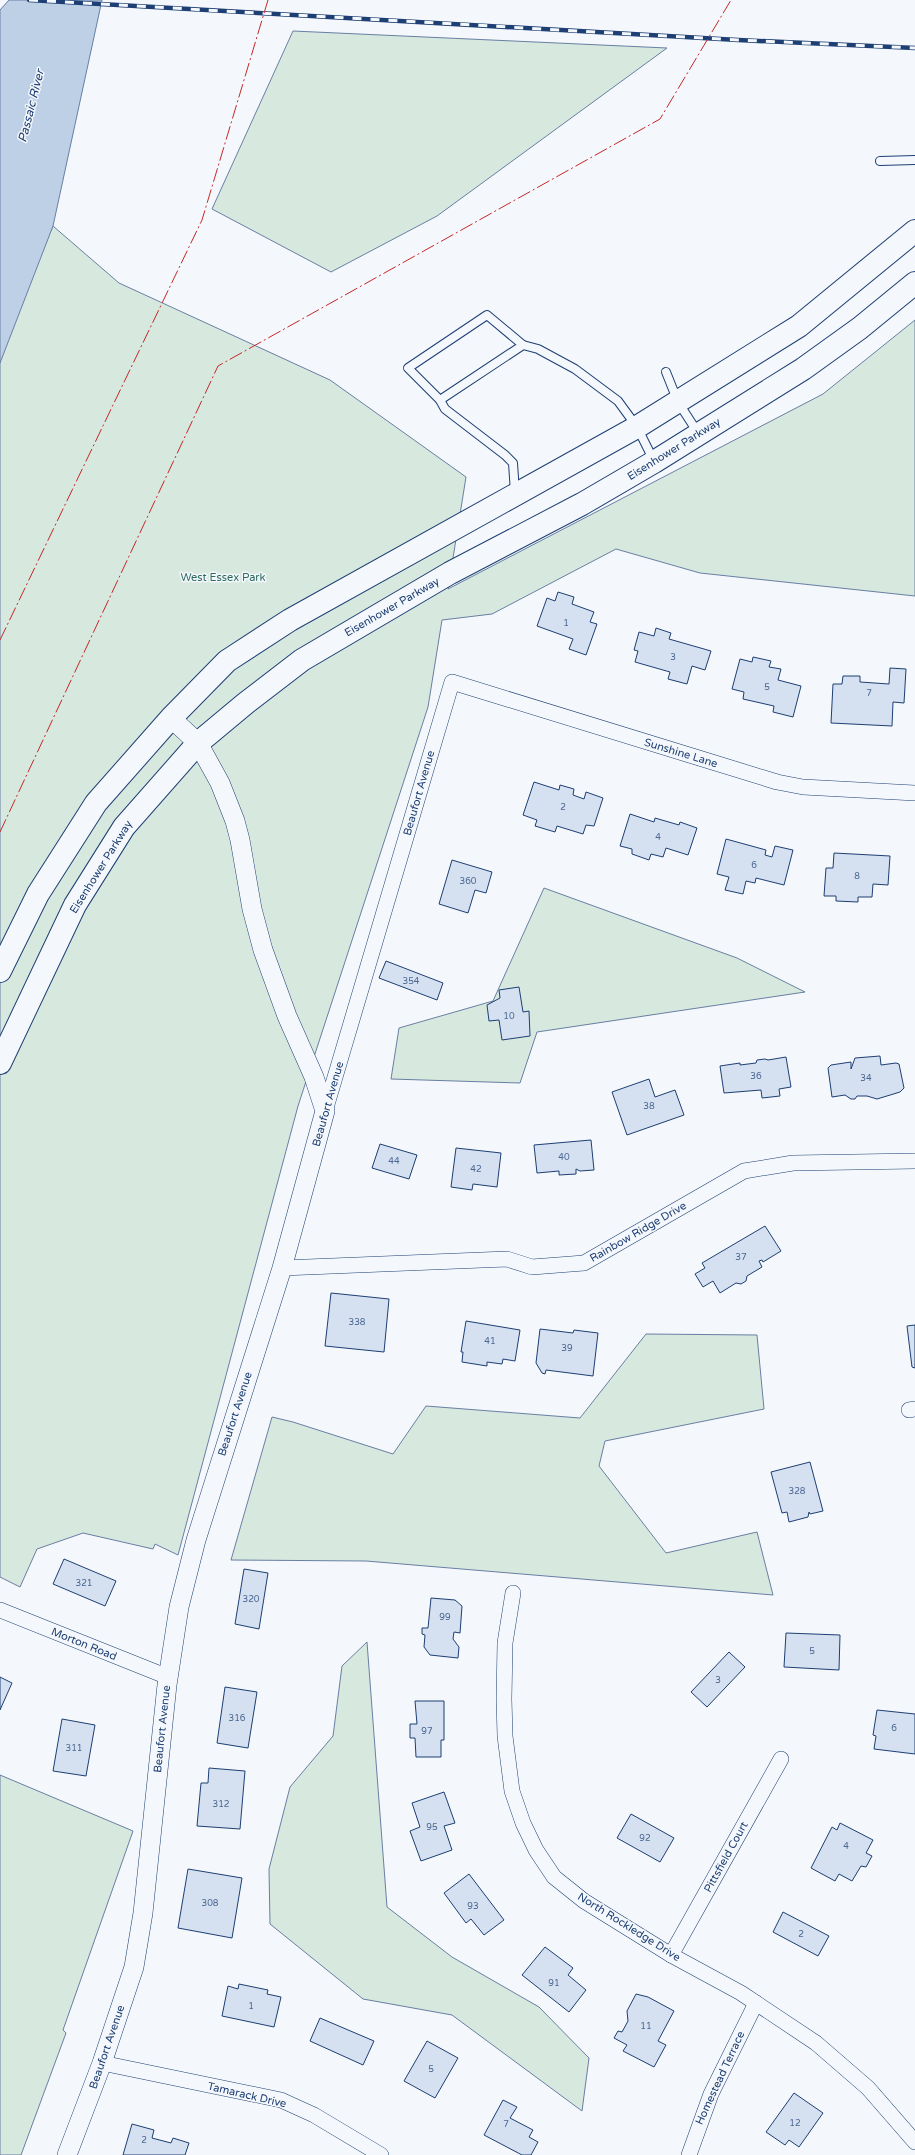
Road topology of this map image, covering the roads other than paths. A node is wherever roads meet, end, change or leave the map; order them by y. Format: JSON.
{"nodes":[{"id":1,"x":915,"y":160,"type":"edge"},
{"id":2,"x":880,"y":161,"type":"dead end"},
{"id":3,"x":915,"y":231,"type":"edge"},
{"id":4,"x":915,"y":283,"type":"edge"},
{"id":5,"x":523,"y":345,"type":"junction"},
{"id":6,"x":666,"y":372,"type":"dead end"},
{"id":7,"x":440,"y":400,"type":"junction"},
{"id":8,"x":678,"y":402,"type":"junction"},
{"id":9,"x":637,"y":427,"type":"junction"},
{"id":10,"x":698,"y":434,"type":"junction"},
{"id":11,"x":654,"y":462,"type":"junction"},
{"id":12,"x":516,"y":494,"type":"junction"},
{"id":13,"x":452,"y":682,"type":"joint"},
{"id":14,"x":171,"y":718,"type":"junction"},
{"id":15,"x":198,"y":743,"type":"junction"},
{"id":16,"x":915,"y":793,"type":"edge"},
{"id":17,"x":0,"y":971,"type":"edge"},
{"id":18,"x":0,"y":1063,"type":"edge"},
{"id":19,"x":325,"y":1111,"type":"junction"},
{"id":20,"x":915,"y":1161,"type":"edge"},
{"id":21,"x":282,"y":1268,"type":"junction"},
{"id":22,"x":513,"y":1593,"type":"dead end"},
{"id":23,"x":0,"y":1610,"type":"edge"},
{"id":24,"x":168,"y":1677,"type":"junction"},
{"id":25,"x":781,"y":1759,"type":"dead end"},
{"id":26,"x":670,"y":1954,"type":"junction"},
{"id":27,"x":756,"y":2003,"type":"junction"},
{"id":28,"x":102,"y":2063,"type":"junction"},
{"id":29,"x":915,"y":2142,"type":"edge"},
{"id":30,"x":67,"y":2155,"type":"edge"},
{"id":31,"x":381,"y":2155,"type":"edge"},
{"id":32,"x":689,"y":2155,"type":"edge"}],
"edges":[{"from":1,"to":2,"type":"lane"},
{"from":3,"to":8,"type":"main road"},
{"from":4,"to":10,"type":"main road","name":"Eisenhower Parkway"},
{"from":5,"to":7,"type":"lane"},
{"from":5,"to":7,"type":"lane"},
{"from":5,"to":9,"type":"lane"},
{"from":6,"to":8,"type":"lane"},
{"from":7,"to":12,"type":"lane"},
{"from":8,"to":9,"type":"main road"},
{"from":8,"to":10,"type":"lane"},
{"from":9,"to":11,"type":"lane"},
{"from":9,"to":12,"type":"main road"},
{"from":10,"to":11,"type":"main road","name":"Eisenhower Parkway"},
{"from":11,"to":15,"type":"main road","name":"Eisenhower Parkway"},
{"from":12,"to":14,"type":"main road"},
{"from":13,"to":16,"type":"street","name":"Sunshine Lane"},
{"from":13,"to":19,"type":"street","name":"Beaufort Avenue"},
{"from":14,"to":15,"type":"street"},
{"from":14,"to":17,"type":"main road"},
{"from":15,"to":18,"type":"main road","name":"Eisenhower Parkway"},
{"from":15,"to":19,"type":"street"},
{"from":19,"to":21,"type":"street","name":"Beaufort Avenue"},
{"from":20,"to":21,"type":"street","name":"Rainbow Ridge Drive"},
{"from":21,"to":24,"type":"street","name":"Beaufort Avenue"},
{"from":22,"to":26,"type":"street","name":"North Rockledge Drive"},
{"from":23,"to":24,"type":"street","name":"Morton Road"},
{"from":24,"to":28,"type":"street","name":"Beaufort Avenue"},
{"from":25,"to":26,"type":"street","name":"Pittsfield Court"},
{"from":26,"to":27,"type":"street","name":"North Rockledge Drive"},
{"from":27,"to":29,"type":"street","name":"North Rockledge Drive"},
{"from":27,"to":32,"type":"street","name":"Homestead Terrace"},
{"from":28,"to":30,"type":"street","name":"Beaufort Avenue"},
{"from":28,"to":31,"type":"street","name":"Tamarack Drive"}]}
